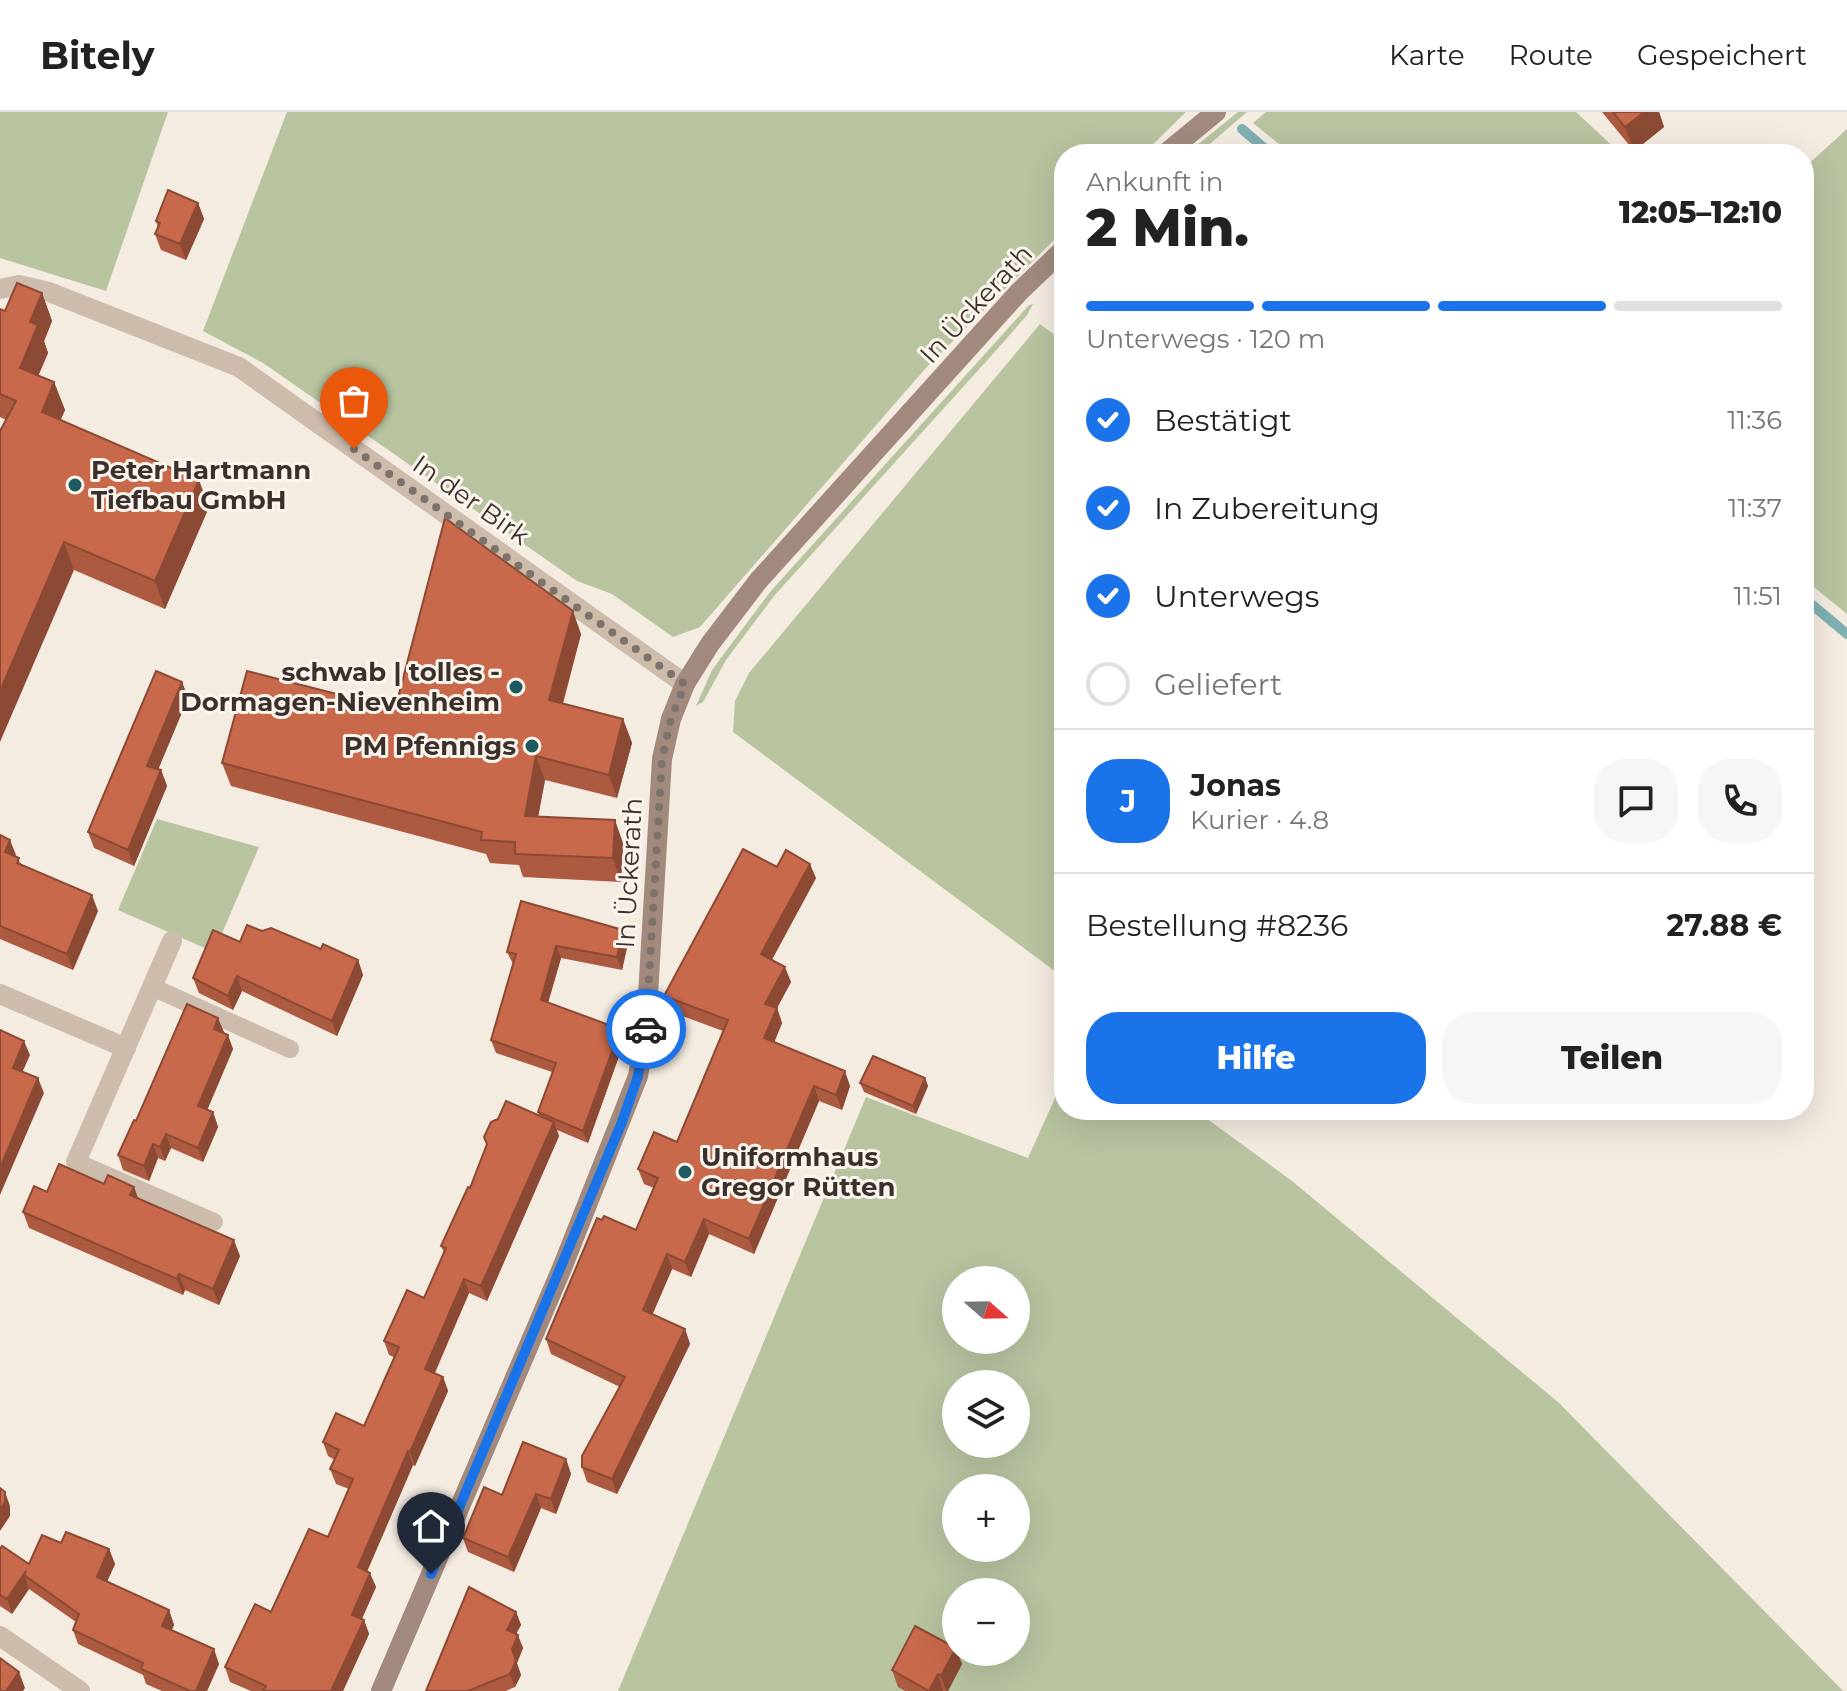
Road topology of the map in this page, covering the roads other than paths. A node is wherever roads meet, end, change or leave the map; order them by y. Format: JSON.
{"nodes":[{"id":1,"x":1216,"y":112,"type":"edge"},
{"id":2,"x":1177,"y":144,"type":"edge"},
{"id":3,"x":1054,"y":259,"type":"edge"},
{"id":4,"x":0,"y":289,"type":"edge"},
{"id":5,"x":685,"y":684,"type":"junction"},
{"id":6,"x":172,"y":941,"type":"dead end"},
{"id":7,"x":152,"y":987,"type":"junction"},
{"id":8,"x":0,"y":994,"type":"edge"},
{"id":9,"x":126,"y":1048,"type":"junction"},
{"id":10,"x":290,"y":1049,"type":"dead end"},
{"id":11,"x":76,"y":1162,"type":"joint"},
{"id":12,"x":214,"y":1222,"type":"dead end"},
{"id":13,"x":0,"y":1636,"type":"edge"},
{"id":14,"x":80,"y":1691,"type":"edge"},
{"id":15,"x":381,"y":1691,"type":"edge"}],
"edges":[{"from":1,"to":2,"type":"main road"},
{"from":3,"to":5,"type":"main road","name":"In Ückerath"},
{"from":4,"to":5,"type":"street","name":"In der Birk"},
{"from":5,"to":15,"type":"main road","name":"In Ückerath"},
{"from":6,"to":7,"type":"street"},
{"from":7,"to":9,"type":"street"},
{"from":7,"to":10,"type":"lane"},
{"from":8,"to":9,"type":"street"},
{"from":9,"to":11,"type":"street"},
{"from":11,"to":12,"type":"lane"},
{"from":13,"to":14,"type":"street"}]}
